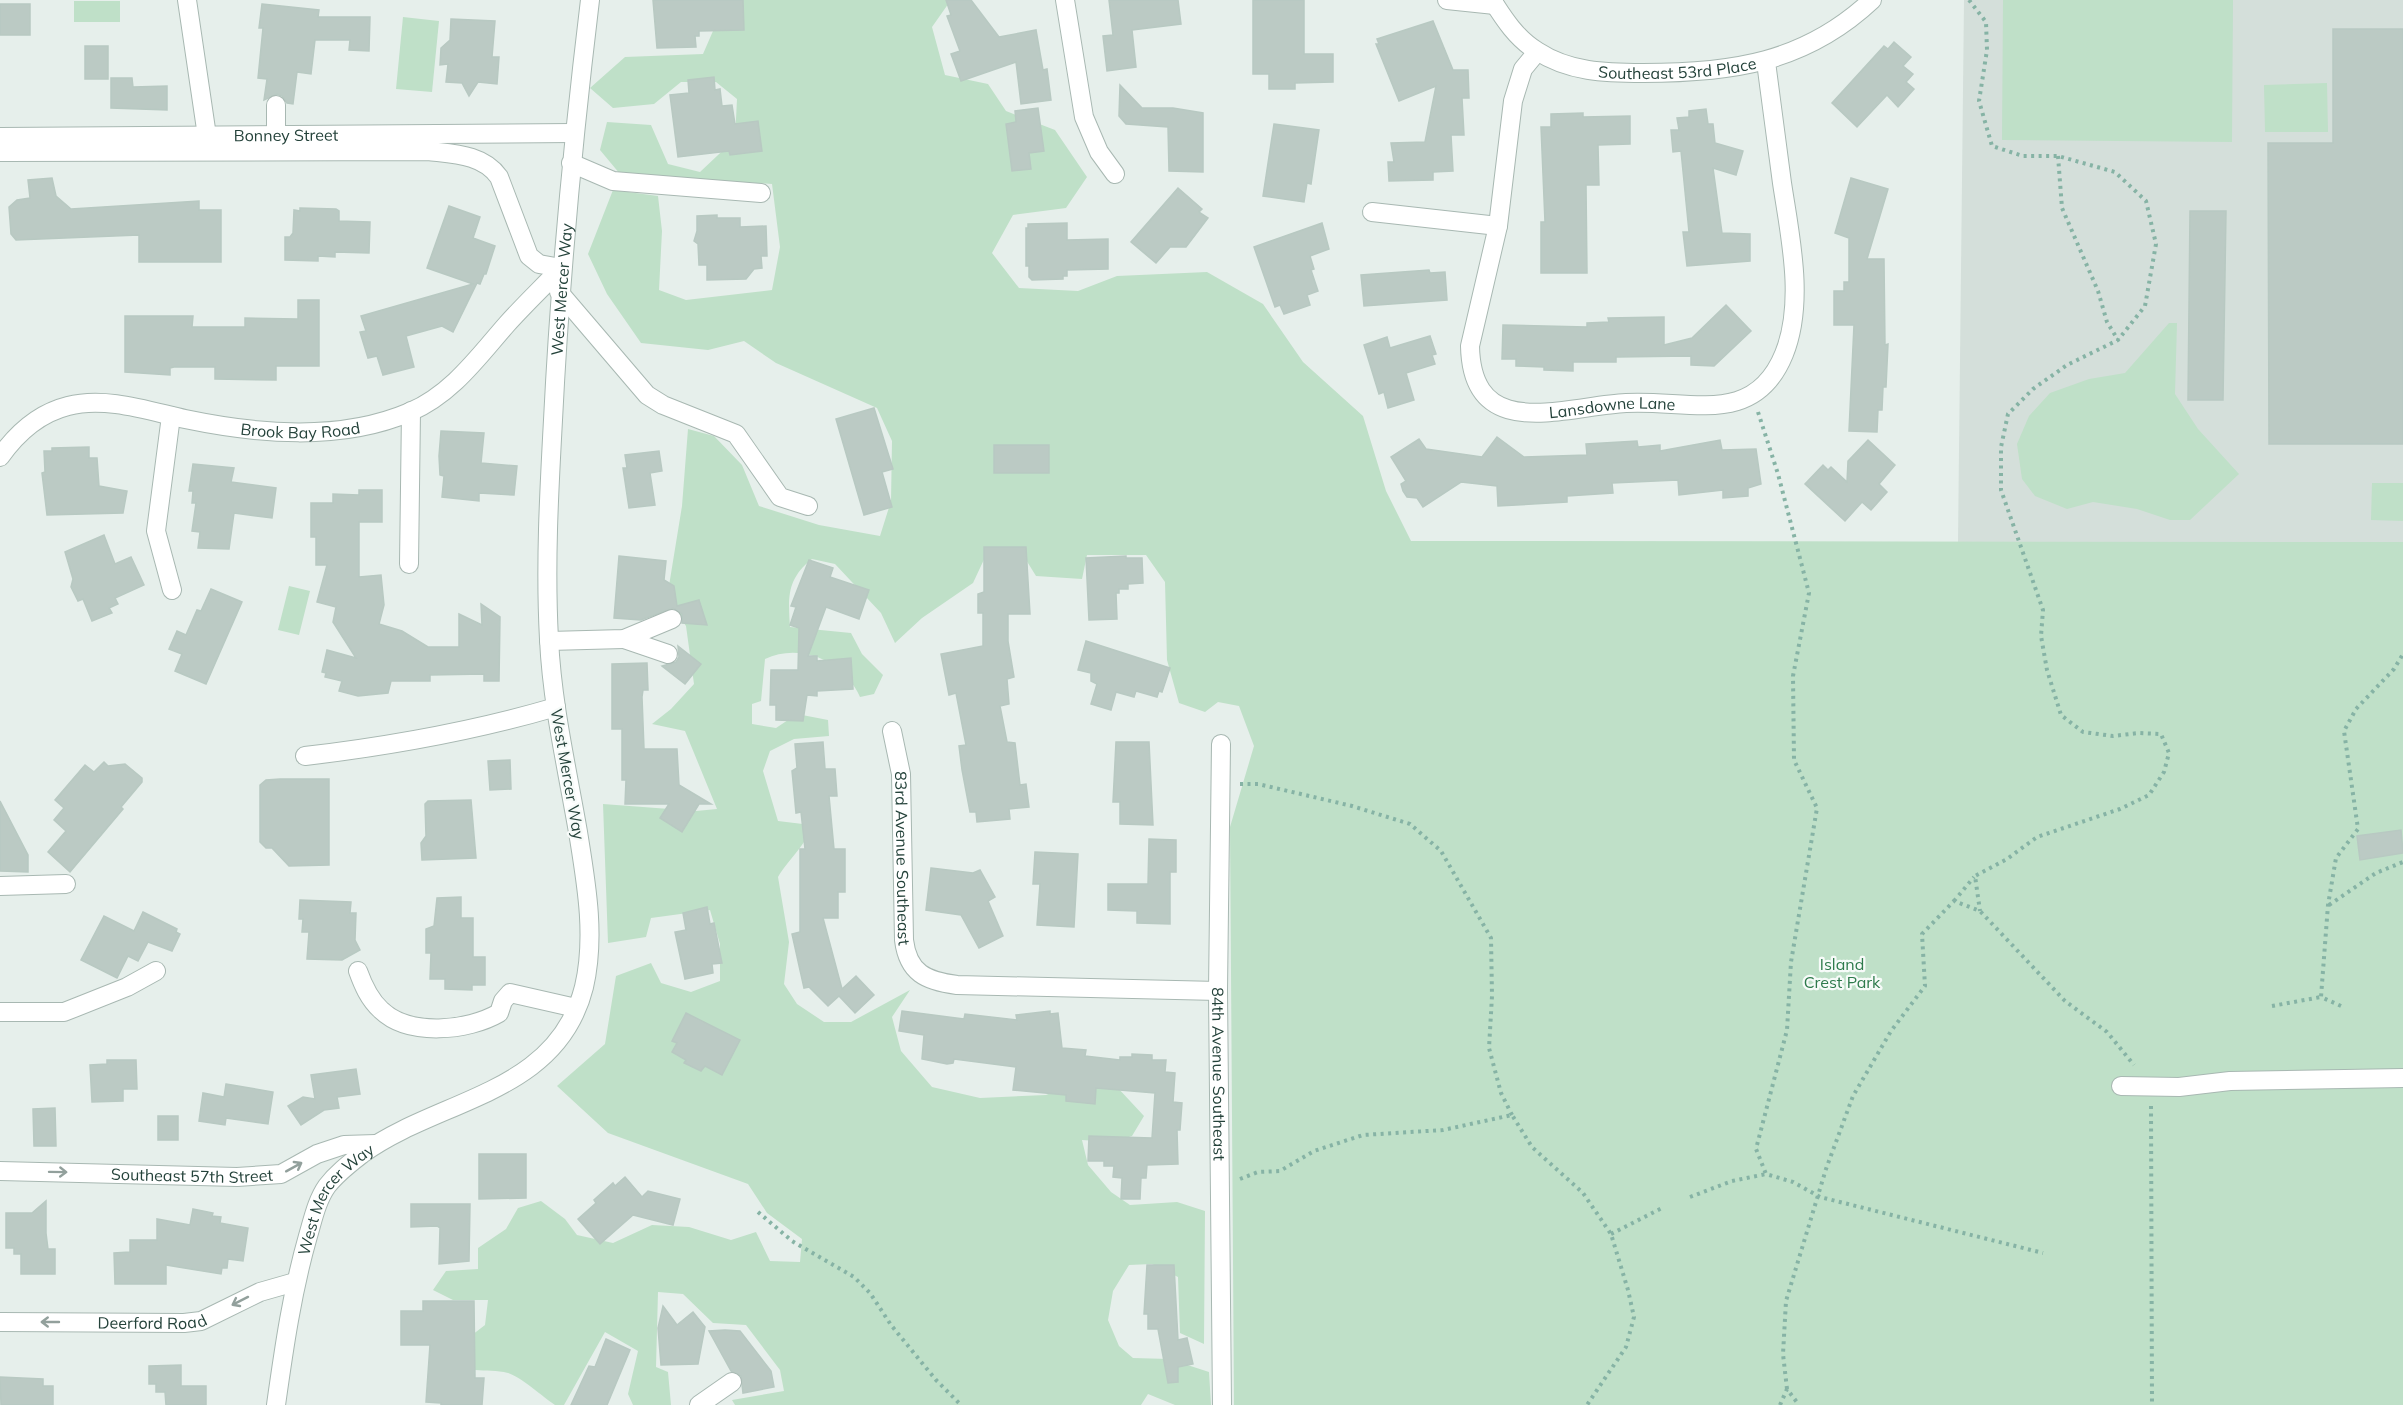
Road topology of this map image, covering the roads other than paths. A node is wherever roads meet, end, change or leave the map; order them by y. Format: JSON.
{"nodes":[{"id":1,"x":188,"y":0,"type":"edge"},
{"id":2,"x":590,"y":0,"type":"edge"},
{"id":3,"x":1065,"y":0,"type":"edge"},
{"id":4,"x":1447,"y":0,"type":"edge"},
{"id":5,"x":1872,"y":0,"type":"edge"},
{"id":6,"x":1493,"y":2,"type":"edge"},
{"id":7,"x":1537,"y":52,"type":"junction"},
{"id":8,"x":1766,"y":62,"type":"junction"},
{"id":9,"x":276,"y":105,"type":"dead end"},
{"id":10,"x":574,"y":133,"type":"junction"},
{"id":11,"x":276,"y":135,"type":"junction"},
{"id":12,"x":207,"y":136,"type":"junction"},
{"id":13,"x":0,"y":137,"type":"edge"},
{"id":14,"x":0,"y":152,"type":"edge"},
{"id":15,"x":571,"y":163,"type":"junction"},
{"id":16,"x":1115,"y":174,"type":"dead end"},
{"id":17,"x":761,"y":193,"type":"dead end"},
{"id":18,"x":1372,"y":212,"type":"dead end"},
{"id":19,"x":1498,"y":226,"type":"junction"},
{"id":20,"x":561,"y":268,"type":"junction"},
{"id":21,"x":559,"y":292,"type":"junction"},
{"id":22,"x":411,"y":411,"type":"junction"},
{"id":23,"x":171,"y":416,"type":"junction"},
{"id":24,"x":0,"y":457,"type":"edge"},
{"id":25,"x":808,"y":506,"type":"dead end"},
{"id":26,"x":409,"y":564,"type":"dead end"},
{"id":27,"x":172,"y":590,"type":"dead end"},
{"id":28,"x":672,"y":619,"type":"dead end"},
{"id":29,"x":624,"y":639,"type":"junction"},
{"id":30,"x":549,"y":642,"type":"junction"},
{"id":31,"x":668,"y":654,"type":"dead end"},
{"id":32,"x":556,"y":707,"type":"junction"},
{"id":33,"x":892,"y":731,"type":"dead end"},
{"id":34,"x":1221,"y":744,"type":"dead end"},
{"id":35,"x":305,"y":756,"type":"dead end"},
{"id":36,"x":66,"y":884,"type":"dead end"},
{"id":37,"x":0,"y":886,"type":"edge"},
{"id":38,"x":156,"y":970,"type":"dead end"},
{"id":39,"x":358,"y":971,"type":"dead end"},
{"id":40,"x":1218,"y":991,"type":"junction"},
{"id":41,"x":576,"y":1008,"type":"junction"},
{"id":42,"x":0,"y":1011,"type":"edge"},
{"id":43,"x":2403,"y":1078,"type":"edge"},
{"id":44,"x":2121,"y":1086,"type":"dead end"},
{"id":45,"x":376,"y":1144,"type":"junction"},
{"id":46,"x":0,"y":1171,"type":"edge"},
{"id":47,"x":295,"y":1282,"type":"junction"},
{"id":48,"x":0,"y":1322,"type":"edge"},
{"id":49,"x":732,"y":1382,"type":"dead end"},
{"id":50,"x":276,"y":1405,"type":"edge"},
{"id":51,"x":699,"y":1405,"type":"edge"},
{"id":52,"x":1222,"y":1405,"type":"edge"}],
"edges":[{"from":1,"to":12,"type":"street"},
{"from":2,"to":10,"type":"street","name":"West Mercer Way"},
{"from":3,"to":16,"type":"street"},
{"from":4,"to":6,"type":"street"},
{"from":5,"to":8,"type":"street","name":"Southeast 53rd Place"},
{"from":6,"to":7,"type":"street","name":"Southeast 53rd Place"},
{"from":7,"to":8,"type":"street","name":"Southeast 53rd Place"},
{"from":7,"to":19,"type":"street","name":"Lansdowne Lane"},
{"from":8,"to":19,"type":"street","name":"Lansdowne Lane"},
{"from":9,"to":11,"type":"street"},
{"from":10,"to":11,"type":"street","name":"Bonney Street"},
{"from":10,"to":15,"type":"street","name":"West Mercer Way"},
{"from":11,"to":12,"type":"street","name":"Bonney Street"},
{"from":12,"to":13,"type":"street","name":"Bonney Street"},
{"from":14,"to":20,"type":"street"},
{"from":15,"to":17,"type":"street"},
{"from":15,"to":20,"type":"street","name":"West Mercer Way"},
{"from":18,"to":19,"type":"street"},
{"from":20,"to":21,"type":"street","name":"West Mercer Way"},
{"from":20,"to":22,"type":"street","name":"Brook Bay Road"},
{"from":21,"to":25,"type":"street"},
{"from":21,"to":30,"type":"street","name":"West Mercer Way"},
{"from":22,"to":23,"type":"street","name":"Brook Bay Road"},
{"from":22,"to":26,"type":"street"},
{"from":23,"to":24,"type":"street","name":"Brook Bay Road"},
{"from":23,"to":27,"type":"street"},
{"from":28,"to":29,"type":"street"},
{"from":29,"to":30,"type":"street"},
{"from":29,"to":31,"type":"street"},
{"from":30,"to":32,"type":"street","name":"West Mercer Way"},
{"from":32,"to":35,"type":"street"},
{"from":32,"to":41,"type":"street","name":"West Mercer Way"},
{"from":33,"to":40,"type":"street","name":"83rd Avenue Southeast"},
{"from":34,"to":40,"type":"street","name":"84th Avenue Southeast"},
{"from":36,"to":37,"type":"street"},
{"from":38,"to":42,"type":"street"},
{"from":39,"to":41,"type":"street"},
{"from":40,"to":52,"type":"street","name":"84th Avenue Southeast"},
{"from":41,"to":45,"type":"street","name":"West Mercer Way"},
{"from":43,"to":44,"type":"street"},
{"from":46,"to":45,"type":"street","name":"Southeast 57th Street","one_way":true},
{"from":45,"to":47,"type":"street","name":"West Mercer Way"},
{"from":47,"to":48,"type":"street","name":"Deerford Road","one_way":true},
{"from":47,"to":50,"type":"street","name":"West Mercer Way"},
{"from":49,"to":51,"type":"street"}]}
